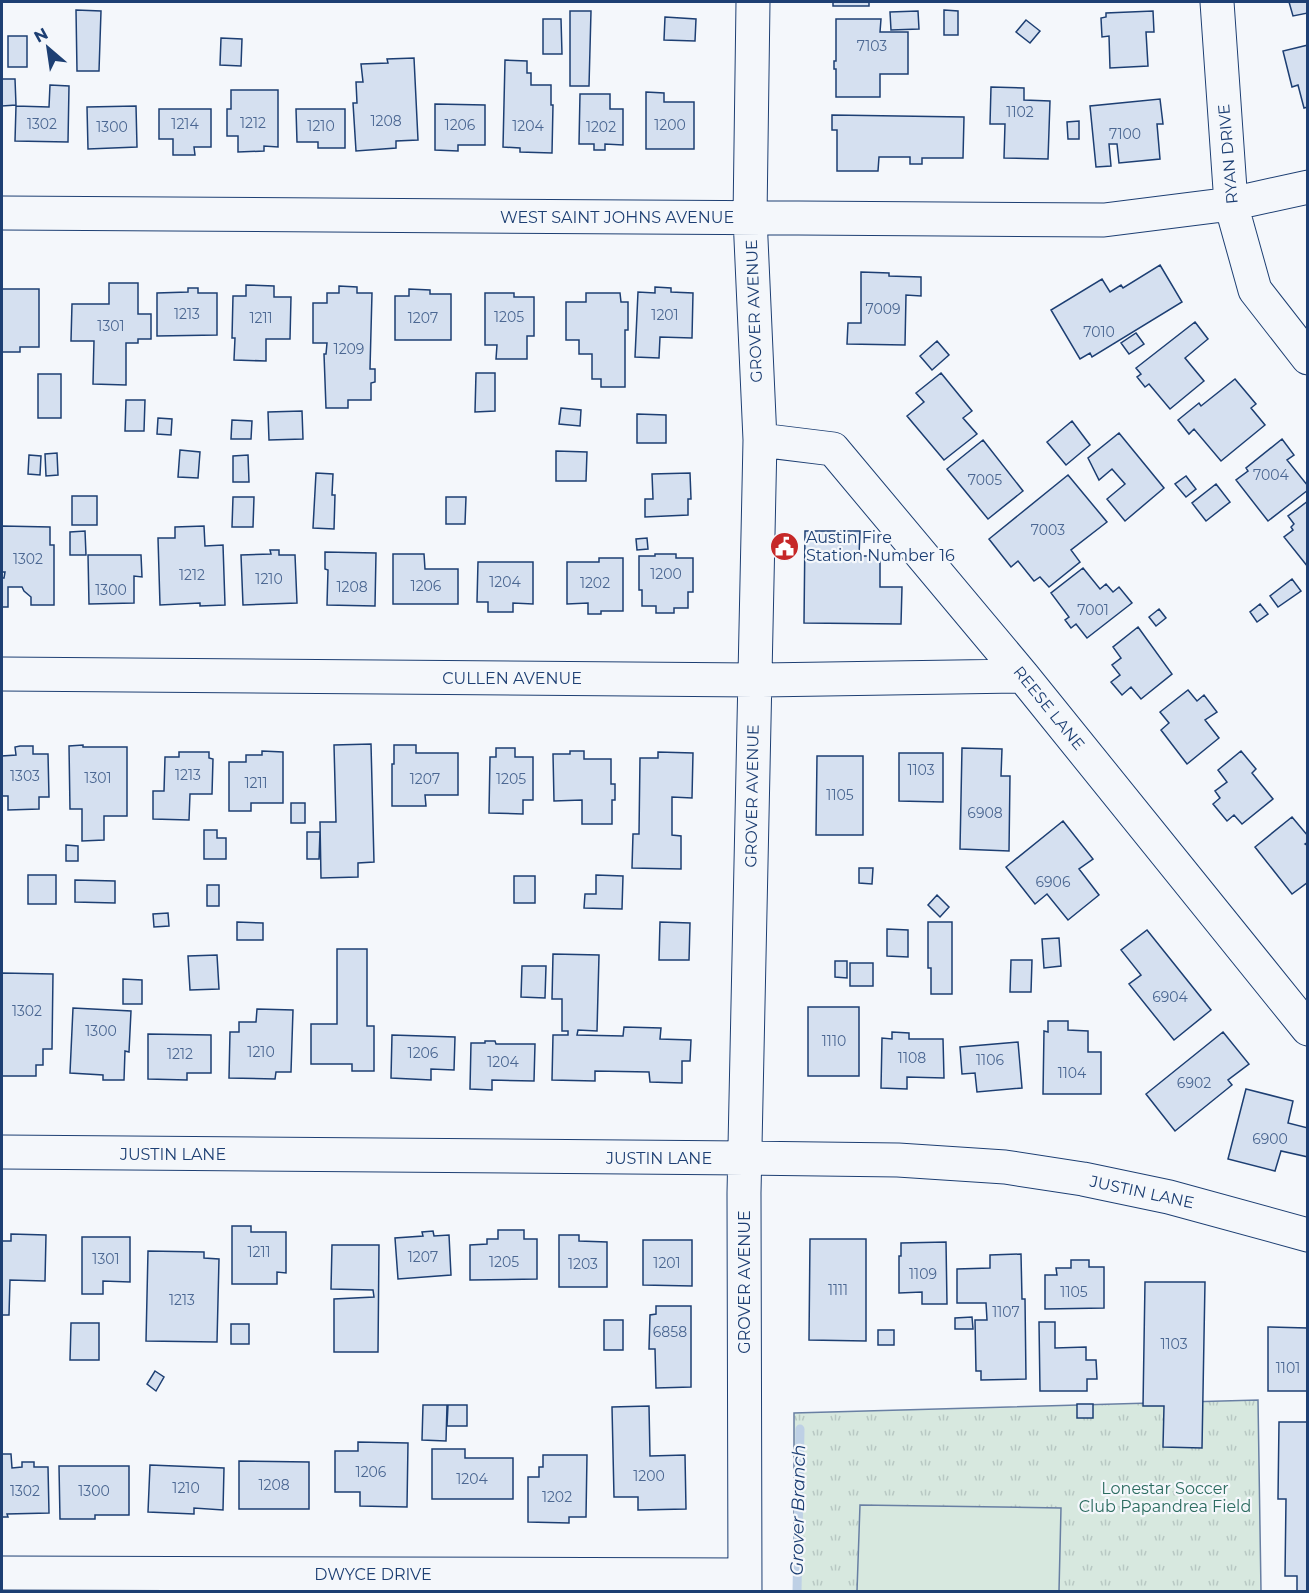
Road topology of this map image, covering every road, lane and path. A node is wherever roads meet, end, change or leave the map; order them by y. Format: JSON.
{"nodes":[{"id":1,"x":753,"y":2,"type":"edge"},
{"id":2,"x":1217,"y":2,"type":"edge"},
{"id":3,"x":1308,"y":187,"type":"edge"},
{"id":4,"x":1231,"y":204,"type":"junction"},
{"id":5,"x":2,"y":213,"type":"edge"},
{"id":6,"x":750,"y":217,"type":"junction"},
{"id":7,"x":1308,"y":358,"type":"edge"},
{"id":8,"x":760,"y":440,"type":"junction"},
{"id":9,"x":2,"y":674,"type":"edge"},
{"id":10,"x":1023,"y":676,"type":"junction"},
{"id":11,"x":754,"y":680,"type":"junction"},
{"id":12,"x":1308,"y":1029,"type":"edge"},
{"id":13,"x":2,"y":1152,"type":"edge"},
{"id":14,"x":745,"y":1158,"type":"junction"},
{"id":15,"x":1304,"y":1231,"type":"edge"},
{"id":16,"x":2,"y":1573,"type":"edge"},
{"id":17,"x":745,"y":1583,"type":"edge"}],
"edges":[{"from":1,"to":6,"type":"street","name":"GROVER AVENUE"},
{"from":2,"to":4,"type":"street","name":"RYAN DRIVE"},
{"from":3,"to":4,"type":"street","name":"WEST SAINT JOHNS AVENUE"},
{"from":4,"to":6,"type":"street","name":"WEST SAINT JOHNS AVENUE"},
{"from":4,"to":7,"type":"street","name":"RYAN DRIVE"},
{"from":5,"to":6,"type":"street","name":"WEST SAINT JOHNS AVENUE"},
{"from":6,"to":8,"type":"street","name":"GROVER AVENUE"},
{"from":8,"to":10,"type":"street","name":"REESE LANE"},
{"from":8,"to":11,"type":"street","name":"GROVER AVENUE"},
{"from":9,"to":11,"type":"street","name":"CULLEN AVENUE"},
{"from":10,"to":11,"type":"street","name":"CULLEN AVENUE"},
{"from":10,"to":12,"type":"street","name":"REESE LANE"},
{"from":11,"to":14,"type":"street","name":"GROVER AVENUE"},
{"from":13,"to":14,"type":"street","name":"JUSTIN LANE"},
{"from":14,"to":15,"type":"street","name":"JUSTIN LANE"},
{"from":14,"to":17,"type":"street","name":"GROVER AVENUE"},
{"from":16,"to":17,"type":"street","name":"DWYCE DRIVE"}]}
